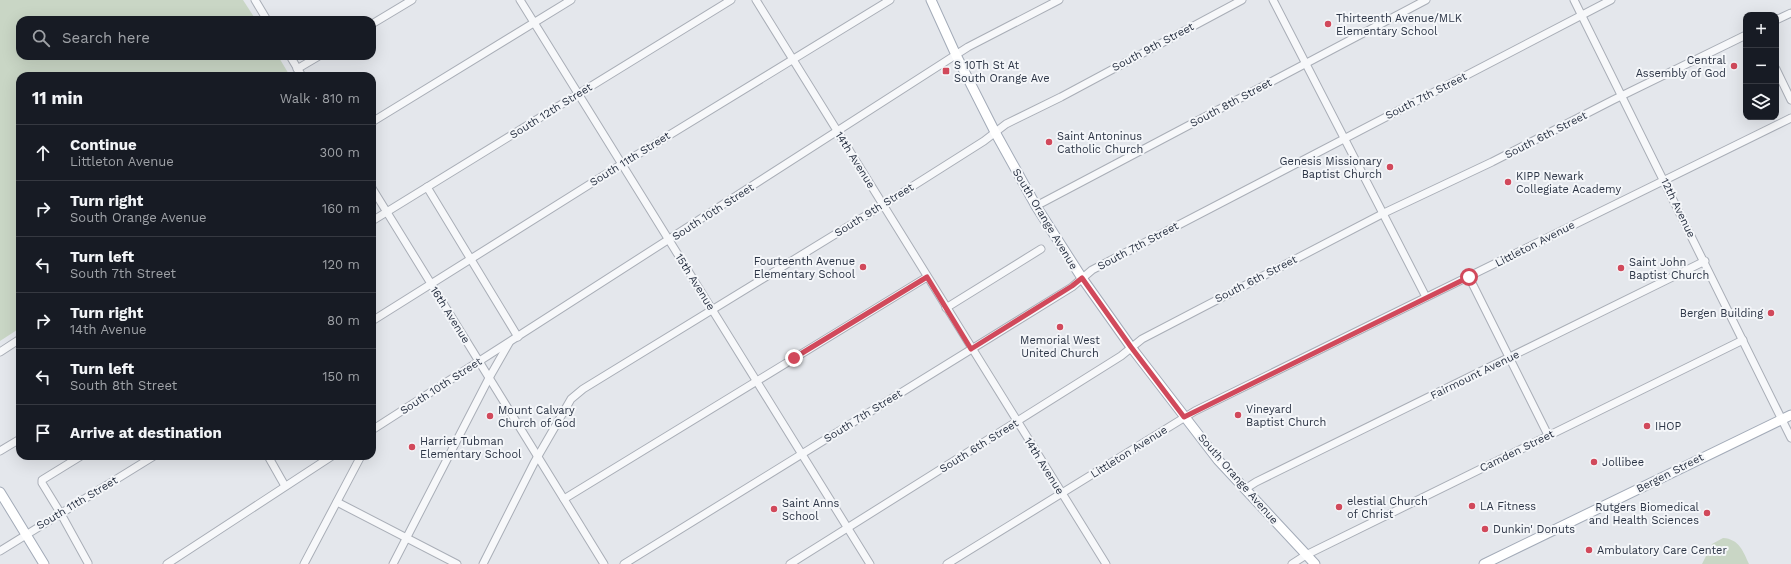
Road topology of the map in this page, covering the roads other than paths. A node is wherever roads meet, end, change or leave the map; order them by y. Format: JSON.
{"nodes":[{"id":1,"x":255,"y":0,"type":"edge"},
{"id":2,"x":412,"y":0,"type":"edge"},
{"id":3,"x":520,"y":0,"type":"edge"},
{"id":4,"x":571,"y":0,"type":"edge"},
{"id":5,"x":731,"y":0,"type":"edge"},
{"id":6,"x":756,"y":0,"type":"edge"},
{"id":7,"x":890,"y":0,"type":"edge"},
{"id":8,"x":931,"y":0,"type":"edge"},
{"id":9,"x":1059,"y":0,"type":"edge"},
{"id":10,"x":1242,"y":0,"type":"edge"},
{"id":11,"x":1273,"y":0,"type":"edge"},
{"id":12,"x":1426,"y":0,"type":"edge"},
{"id":13,"x":1574,"y":0,"type":"edge"},
{"id":14,"x":1611,"y":0,"type":"edge"},
{"id":15,"x":1791,"y":13,"type":"edge"},
{"id":16,"x":1582,"y":15,"type":"junction"},
{"id":17,"x":265,"y":16,"type":"edge"},
{"id":18,"x":1779,"y":19,"type":"edge"},
{"id":19,"x":376,"y":22,"type":"edge"},
{"id":20,"x":534,"y":23,"type":"junction"},
{"id":21,"x":1743,"y":36,"type":"edge"},
{"id":22,"x":956,"y":55,"type":"junction"},
{"id":23,"x":292,"y":60,"type":"edge"},
{"id":24,"x":312,"y":60,"type":"edge"},
{"id":25,"x":793,"y":60,"type":"junction"},
{"id":26,"x":1306,"y":62,"type":"junction"},
{"id":27,"x":297,"y":69,"type":"junction"},
{"id":28,"x":299,"y":72,"type":"edge"},
{"id":29,"x":1779,"y":75,"type":"edge"},
{"id":30,"x":578,"y":94,"type":"junction"},
{"id":31,"x":1623,"y":96,"type":"junction"},
{"id":32,"x":1791,"y":100,"type":"edge"},
{"id":33,"x":1791,"y":118,"type":"edge"},
{"id":34,"x":376,"y":120,"type":"edge"},
{"id":35,"x":838,"y":132,"type":"junction"},
{"id":36,"x":995,"y":132,"type":"junction"},
{"id":37,"x":1345,"y":138,"type":"junction"},
{"id":38,"x":622,"y":164,"type":"junction"},
{"id":39,"x":1664,"y":179,"type":"junction"},
{"id":40,"x":427,"y":187,"type":"junction"},
{"id":41,"x":376,"y":194,"type":"edge"},
{"id":42,"x":883,"y":205,"type":"junction"},
{"id":43,"x":1036,"y":206,"type":"junction"},
{"id":44,"x":387,"y":212,"type":"junction"},
{"id":45,"x":1384,"y":213,"type":"junction"},
{"id":46,"x":376,"y":219,"type":"edge"},
{"id":47,"x":669,"y":240,"type":"junction"},
{"id":48,"x":1041,"y":249,"type":"dead end"},
{"id":49,"x":470,"y":259,"type":"junction"},
{"id":50,"x":1705,"y":261,"type":"junction"},
{"id":51,"x":927,"y":277,"type":"junction"},
{"id":52,"x":1469,"y":277,"type":"junction"},
{"id":53,"x":1082,"y":278,"type":"junction"},
{"id":54,"x":431,"y":284,"type":"junction"},
{"id":55,"x":1426,"y":297,"type":"junction"},
{"id":56,"x":946,"y":308,"type":"junction"},
{"id":57,"x":712,"y":310,"type":"junction"},
{"id":58,"x":376,"y":318,"type":"edge"},
{"id":59,"x":518,"y":337,"type":"junction"},
{"id":60,"x":1743,"y":340,"type":"junction"},
{"id":61,"x":16,"y":342,"type":"edge"},
{"id":62,"x":510,"y":342,"type":"junction"},
{"id":63,"x":1131,"y":347,"type":"junction"},
{"id":64,"x":971,"y":349,"type":"junction"},
{"id":65,"x":0,"y":352,"type":"edge"},
{"id":66,"x":1509,"y":358,"type":"junction"},
{"id":67,"x":479,"y":362,"type":"junction"},
{"id":68,"x":489,"y":378,"type":"junction"},
{"id":69,"x":756,"y":381,"type":"junction"},
{"id":70,"x":1791,"y":415,"type":"edge"},
{"id":71,"x":1184,"y":417,"type":"junction"},
{"id":72,"x":1782,"y":420,"type":"junction"},
{"id":73,"x":1017,"y":422,"type":"junction"},
{"id":74,"x":376,"y":428,"type":"edge"},
{"id":75,"x":1548,"y":435,"type":"junction"},
{"id":76,"x":1791,"y":438,"type":"edge"},
{"id":77,"x":16,"y":441,"type":"edge"},
{"id":78,"x":0,"y":451,"type":"edge"},
{"id":79,"x":802,"y":454,"type":"junction"},
{"id":80,"x":538,"y":457,"type":"junction"},
{"id":81,"x":74,"y":460,"type":"edge"},
{"id":82,"x":148,"y":460,"type":"edge"},
{"id":83,"x":270,"y":460,"type":"edge"},
{"id":84,"x":326,"y":460,"type":"edge"},
{"id":85,"x":359,"y":460,"type":"edge"},
{"id":86,"x":285,"y":486,"type":"junction"},
{"id":87,"x":1245,"y":489,"type":"junction"},
{"id":88,"x":0,"y":492,"type":"edge"},
{"id":89,"x":1062,"y":494,"type":"junction"},
{"id":90,"x":564,"y":499,"type":"junction"},
{"id":91,"x":337,"y":502,"type":"junction"},
{"id":92,"x":61,"y":514,"type":"junction"},
{"id":93,"x":847,"y":528,"type":"junction"},
{"id":94,"x":26,"y":534,"type":"junction"},
{"id":95,"x":406,"y":538,"type":"junction"},
{"id":96,"x":0,"y":551,"type":"edge"},
{"id":97,"x":1306,"y":555,"type":"junction"},
{"id":98,"x":88,"y":563,"type":"dead end"},
{"id":99,"x":44,"y":564,"type":"edge"},
{"id":100,"x":167,"y":564,"type":"edge"},
{"id":101,"x":304,"y":564,"type":"edge"},
{"id":102,"x":393,"y":564,"type":"edge"},
{"id":103,"x":457,"y":564,"type":"edge"},
{"id":104,"x":483,"y":564,"type":"edge"},
{"id":105,"x":604,"y":564,"type":"edge"},
{"id":106,"x":624,"y":564,"type":"edge"},
{"id":107,"x":790,"y":564,"type":"edge"},
{"id":108,"x":870,"y":564,"type":"edge"},
{"id":109,"x":947,"y":564,"type":"edge"},
{"id":110,"x":1106,"y":564,"type":"edge"},
{"id":111,"x":1292,"y":564,"type":"edge"},
{"id":112,"x":1315,"y":564,"type":"edge"},
{"id":113,"x":1484,"y":564,"type":"edge"}],
"edges":[{"from":1,"to":17,"type":"street"},
{"from":2,"to":19,"type":"street"},
{"from":3,"to":20,"type":"street","name":"15th Avenue"},
{"from":4,"to":20,"type":"street"},
{"from":5,"to":30,"type":"street","name":"South 12th Street"},
{"from":6,"to":25,"type":"street","name":"14th Avenue"},
{"from":7,"to":25,"type":"street","name":"South 11th Street"},
{"from":8,"to":22,"type":"main road","name":"South Orange Avenue"},
{"from":9,"to":22,"type":"street","name":"South 10th Street"},
{"from":10,"to":36,"type":"street","name":"South 9th Street"},
{"from":11,"to":26,"type":"street"},
{"from":12,"to":26,"type":"street","name":"South 8th Street"},
{"from":13,"to":16,"type":"street","name":"12th Avenue"},
{"from":14,"to":16,"type":"street","name":"South 7th Street"},
{"from":15,"to":18,"type":"street"},
{"from":16,"to":31,"type":"street","name":"12th Avenue"},
{"from":16,"to":37,"type":"street","name":"South 7th Street"},
{"from":20,"to":30,"type":"street","name":"15th Avenue"},
{"from":20,"to":34,"type":"street"},
{"from":21,"to":31,"type":"street","name":"South 6th Street"},
{"from":22,"to":35,"type":"street","name":"South 10th Street"},
{"from":22,"to":36,"type":"main road","name":"South Orange Avenue"},
{"from":23,"to":27,"type":"street"},
{"from":24,"to":27,"type":"street"},
{"from":25,"to":35,"type":"street","name":"14th Avenue"},
{"from":25,"to":38,"type":"street","name":"South 11th Street"},
{"from":26,"to":37,"type":"street"},
{"from":26,"to":43,"type":"street","name":"South 8th Street"},
{"from":27,"to":28,"type":"street"},
{"from":29,"to":32,"type":"street"},
{"from":30,"to":38,"type":"street","name":"15th Avenue"},
{"from":30,"to":40,"type":"street","name":"South 12th Street"},
{"from":31,"to":39,"type":"street","name":"12th Avenue"},
{"from":31,"to":45,"type":"street","name":"South 6th Street"},
{"from":33,"to":39,"type":"street","name":"Littleton Avenue"},
{"from":35,"to":42,"type":"street","name":"14th Avenue"},
{"from":35,"to":47,"type":"street","name":"South 10th Street"},
{"from":36,"to":42,"type":"street","name":"South 9th Street"},
{"from":36,"to":43,"type":"main road","name":"South Orange Avenue"},
{"from":37,"to":45,"type":"street"},
{"from":37,"to":53,"type":"street","name":"South 7th Street"},
{"from":38,"to":47,"type":"street","name":"15th Avenue"},
{"from":38,"to":49,"type":"street","name":"South 11th Street"},
{"from":39,"to":50,"type":"street","name":"12th Avenue"},
{"from":39,"to":52,"type":"street","name":"Littleton Avenue"},
{"from":40,"to":44,"type":"street","name":"South 12th Street"},
{"from":40,"to":49,"type":"street"},
{"from":41,"to":44,"type":"street","name":"16th Avenue"},
{"from":42,"to":51,"type":"street","name":"14th Avenue"},
{"from":42,"to":57,"type":"street","name":"South 9th Street"},
{"from":43,"to":53,"type":"main road","name":"South Orange Avenue"},
{"from":44,"to":46,"type":"street","name":"South 12th Street"},
{"from":44,"to":54,"type":"street","name":"16th Avenue"},
{"from":45,"to":55,"type":"street"},
{"from":45,"to":63,"type":"street","name":"South 6th Street"},
{"from":47,"to":57,"type":"street","name":"15th Avenue"},
{"from":47,"to":59,"type":"street","name":"South 10th Street"},
{"from":48,"to":56,"type":"street"},
{"from":49,"to":54,"type":"street","name":"South 11th Street"},
{"from":49,"to":59,"type":"street"},
{"from":50,"to":60,"type":"street","name":"12th Avenue"},
{"from":50,"to":66,"type":"street","name":"Fairmount Avenue"},
{"from":51,"to":56,"type":"street","name":"14th Avenue"},
{"from":51,"to":69,"type":"street"},
{"from":52,"to":55,"type":"street","name":"Littleton Avenue"},
{"from":52,"to":66,"type":"street"},
{"from":53,"to":63,"type":"main road","name":"South Orange Avenue"},
{"from":53,"to":64,"type":"street","name":"South 7th Street"},
{"from":54,"to":58,"type":"street","name":"South 11th Street"},
{"from":54,"to":67,"type":"street","name":"16th Avenue"},
{"from":55,"to":71,"type":"street","name":"Littleton Avenue"},
{"from":56,"to":64,"type":"street","name":"14th Avenue"},
{"from":57,"to":69,"type":"street","name":"15th Avenue"},
{"from":57,"to":80,"type":"street","name":"South 9th Street"},
{"from":59,"to":62,"type":"street","name":"South 10th Street"},
{"from":60,"to":72,"type":"street","name":"12th Avenue"},
{"from":60,"to":75,"type":"street","name":"Camden Street"},
{"from":61,"to":65,"type":"street"},
{"from":62,"to":67,"type":"street","name":"South 10th Street"},
{"from":62,"to":68,"type":"street"},
{"from":63,"to":71,"type":"main road","name":"South Orange Avenue"},
{"from":63,"to":73,"type":"street","name":"South 6th Street"},
{"from":64,"to":73,"type":"street","name":"14th Avenue"},
{"from":64,"to":79,"type":"street","name":"South 7th Street"},
{"from":66,"to":75,"type":"street"},
{"from":66,"to":87,"type":"street","name":"Fairmount Avenue"},
{"from":67,"to":68,"type":"street","name":"16th Avenue"},
{"from":67,"to":74,"type":"street","name":"South 10th Street"},
{"from":68,"to":80,"type":"street","name":"16th Avenue"},
{"from":68,"to":95,"type":"street"},
{"from":69,"to":79,"type":"street","name":"15th Avenue"},
{"from":69,"to":90,"type":"street"},
{"from":70,"to":72,"type":"main road","name":"Bergen Street"},
{"from":71,"to":87,"type":"main road","name":"South Orange Avenue"},
{"from":71,"to":89,"type":"street","name":"Littleton Avenue"},
{"from":72,"to":76,"type":"street","name":"12th Avenue"},
{"from":72,"to":113,"type":"main road","name":"Bergen Street"},
{"from":73,"to":89,"type":"street","name":"14th Avenue"},
{"from":73,"to":93,"type":"street","name":"South 6th Street"},
{"from":75,"to":97,"type":"street","name":"Camden Street"},
{"from":77,"to":78,"type":"street"},
{"from":79,"to":93,"type":"street","name":"15th Avenue"},
{"from":79,"to":106,"type":"street","name":"South 7th Street"},
{"from":80,"to":90,"type":"street","name":"16th Avenue"},
{"from":80,"to":104,"type":"street","name":"South 9th Street"},
{"from":81,"to":92,"type":"street"},
{"from":82,"to":92,"type":"street","name":"South 11th Street"},
{"from":83,"to":86,"type":"street"},
{"from":84,"to":86,"type":"street"},
{"from":85,"to":91,"type":"street"},
{"from":86,"to":100,"type":"street"},
{"from":87,"to":97,"type":"main road","name":"South Orange Avenue"},
{"from":88,"to":94,"type":"main road"},
{"from":89,"to":109,"type":"street","name":"Littleton Avenue"},
{"from":89,"to":110,"type":"street","name":"14th Avenue"},
{"from":90,"to":105,"type":"street","name":"16th Avenue"},
{"from":91,"to":95,"type":"street"},
{"from":91,"to":101,"type":"street"},
{"from":92,"to":94,"type":"street","name":"South 11th Street"},
{"from":92,"to":98,"type":"street"},
{"from":93,"to":107,"type":"street","name":"South 6th Street"},
{"from":93,"to":108,"type":"street","name":"15th Avenue"},
{"from":94,"to":96,"type":"street","name":"South 11th Street"},
{"from":94,"to":99,"type":"main road"},
{"from":95,"to":102,"type":"street"},
{"from":95,"to":103,"type":"street"},
{"from":97,"to":111,"type":"street","name":"Camden Street"},
{"from":97,"to":112,"type":"main road","name":"South Orange Avenue"}]}
